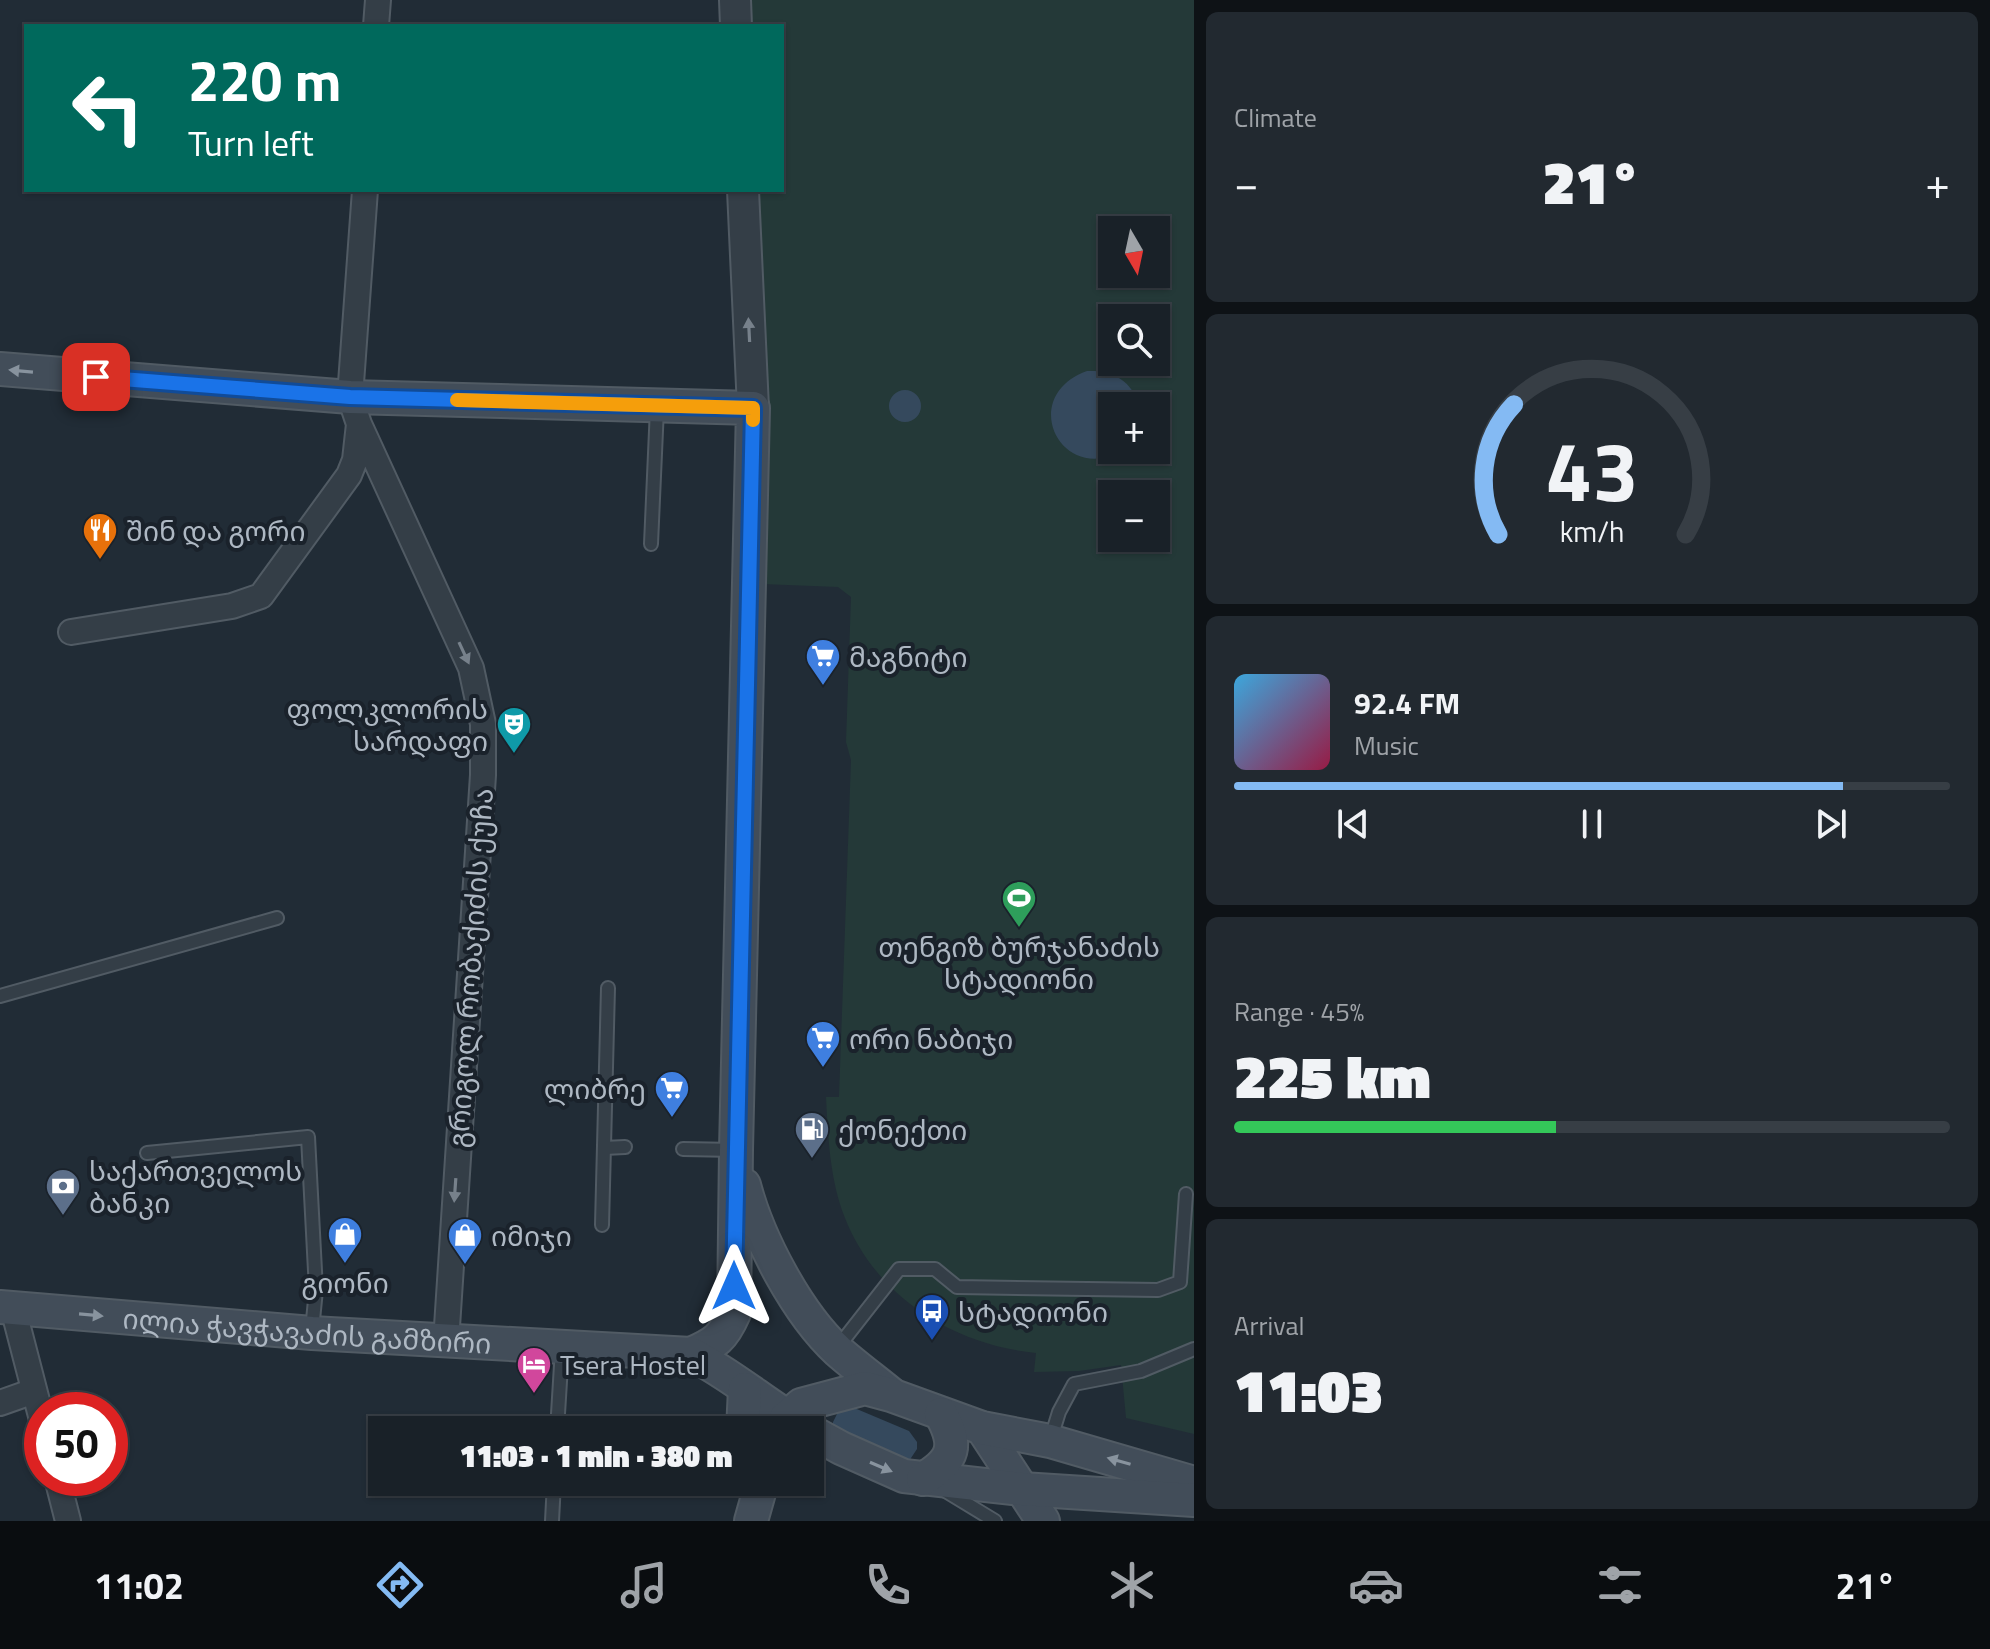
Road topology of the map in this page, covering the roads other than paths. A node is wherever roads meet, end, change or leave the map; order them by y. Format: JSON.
{"nodes":[{"id":1,"x":378,"y":0,"type":"edge"},
{"id":2,"x":735,"y":0,"type":"edge"},
{"id":3,"x":376,"y":24,"type":"edge"},
{"id":4,"x":736,"y":24,"type":"edge"},
{"id":5,"x":365,"y":192,"type":"edge"},
{"id":6,"x":743,"y":192,"type":"edge"},
{"id":7,"x":0,"y":369,"type":"edge"},
{"id":8,"x":658,"y":405,"type":"junction"},
{"id":9,"x":753,"y":408,"type":"junction"},
{"id":10,"x":355,"y":410,"type":"junction"},
{"id":11,"x":651,"y":544,"type":"dead end"},
{"id":12,"x":71,"y":632,"type":"dead end"},
{"id":13,"x":277,"y":918,"type":"dead end"},
{"id":14,"x":608,"y":988,"type":"dead end"},
{"id":15,"x":0,"y":996,"type":"edge"},
{"id":16,"x":625,"y":1147,"type":"dead end"},
{"id":17,"x":604,"y":1148,"type":"junction"},
{"id":18,"x":683,"y":1149,"type":"dead end"},
{"id":19,"x":736,"y":1150,"type":"junction"},
{"id":20,"x":147,"y":1153,"type":"dead end"},
{"id":21,"x":1186,"y":1194,"type":"dead end"},
{"id":22,"x":602,"y":1225,"type":"dead end"},
{"id":23,"x":6,"y":1308,"type":"edge"},
{"id":24,"x":312,"y":1333,"type":"junction"},
{"id":25,"x":446,"y":1342,"type":"junction"},
{"id":26,"x":562,"y":1349,"type":"junction"},
{"id":27,"x":836,"y":1349,"type":"junction"},
{"id":28,"x":1194,"y":1349,"type":"edge"},
{"id":29,"x":691,"y":1354,"type":"junction"},
{"id":30,"x":745,"y":1389,"type":"junction"},
{"id":31,"x":34,"y":1391,"type":"joint"},
{"id":32,"x":891,"y":1395,"type":"junction"},
{"id":33,"x":835,"y":1396,"type":"junction"},
{"id":34,"x":0,"y":1403,"type":"edge"},
{"id":35,"x":941,"y":1414,"type":"junction"},
{"id":36,"x":558,"y":1416,"type":"edge"},
{"id":37,"x":744,"y":1416,"type":"edge"},
{"id":38,"x":781,"y":1416,"type":"edge"},
{"id":39,"x":798,"y":1416,"type":"edge"},
{"id":40,"x":982,"y":1428,"type":"junction"},
{"id":41,"x":824,"y":1440,"type":"edge"},
{"id":42,"x":1050,"y":1441,"type":"junction"},
{"id":43,"x":841,"y":1448,"type":"junction"},
{"id":44,"x":923,"y":1479,"type":"junction"},
{"id":45,"x":1194,"y":1483,"type":"edge"},
{"id":46,"x":1022,"y":1489,"type":"junction"},
{"id":47,"x":62,"y":1496,"type":"edge"},
{"id":48,"x":553,"y":1496,"type":"edge"},
{"id":49,"x":739,"y":1496,"type":"edge"},
{"id":50,"x":758,"y":1496,"type":"edge"},
{"id":51,"x":1194,"y":1500,"type":"edge"},
{"id":52,"x":1194,"y":1518,"type":"edge"},
{"id":53,"x":68,"y":1521,"type":"edge"},
{"id":54,"x":552,"y":1521,"type":"edge"},
{"id":55,"x":738,"y":1521,"type":"edge"},
{"id":56,"x":751,"y":1521,"type":"edge"},
{"id":57,"x":995,"y":1521,"type":"edge"},
{"id":58,"x":1043,"y":1521,"type":"edge"},
{"id":59,"x":1185,"y":1521,"type":"edge"}],
"edges":[{"from":1,"to":3,"type":"street"},
{"from":2,"to":4,"type":"street"},
{"from":5,"to":10,"type":"street","name":"გრიგოლ რობაქიძის ქუჩა"},
{"from":9,"to":6,"type":"street","one_way":true},
{"from":10,"to":7,"type":"main road","one_way":true},
{"from":8,"to":9,"type":"main road"},
{"from":8,"to":10,"type":"main road"},
{"from":8,"to":11,"type":"lane"},
{"from":9,"to":19,"type":"main road"},
{"from":10,"to":12,"type":"street"},
{"from":10,"to":25,"type":"street","name":"გრიგოლ რობაქიძის ქუჩა","one_way":true},
{"from":13,"to":15,"type":"lane"},
{"from":14,"to":17,"type":"lane"},
{"from":16,"to":17,"type":"lane"},
{"from":17,"to":22,"type":"lane"},
{"from":18,"to":19,"type":"lane"},
{"from":19,"to":27,"type":"main road"},
{"from":19,"to":29,"type":"main road"},
{"from":20,"to":24,"type":"lane"},
{"from":21,"to":27,"type":"lane"},
{"from":23,"to":24,"type":"main road","name":"ილია ჭავჭავაძის გამზირი","one_way":true},
{"from":23,"to":31,"type":"street"},
{"from":24,"to":25,"type":"main road","name":"ილია ჭავჭავაძის გამზირი"},
{"from":25,"to":26,"type":"main road","name":"ილია ჭავჭავაძის გამზირი"},
{"from":26,"to":29,"type":"main road","name":"ილია ჭავჭავაძის გამზირი"},
{"from":26,"to":36,"type":"lane"},
{"from":27,"to":32,"type":"main road"},
{"from":28,"to":42,"type":"lane"},
{"from":29,"to":30,"type":"main road","name":"ილია ჭავჭავაძის გამზირი"},
{"from":30,"to":37,"type":"main road"},
{"from":30,"to":38,"type":"main road","name":"ილია ჭავჭავაძის გამზირი"},
{"from":31,"to":34,"type":"street"},
{"from":32,"to":33,"type":"main road"},
{"from":32,"to":35,"type":"main road"},
{"from":33,"to":39,"type":"main road"},
{"from":33,"to":43,"type":"main road"},
{"from":35,"to":40,"type":"main road"},
{"from":35,"to":44,"type":"main road"},
{"from":40,"to":42,"type":"main road"},
{"from":40,"to":46,"type":"main road"},
{"from":41,"to":43,"type":"main road","name":"ილია ჭავჭავაძის გამზირი"},
{"from":45,"to":42,"type":"main road","one_way":true},
{"from":43,"to":44,"type":"main road","name":"ილია ჭავჭავაძის გამზირი","one_way":true},
{"from":44,"to":46,"type":"main road","name":"ილია ჭავჭავაძის გამზირი"},
{"from":44,"to":57,"type":"lane"},
{"from":46,"to":51,"type":"main road","name":"ილია ჭავჭავაძის გამზირი"},
{"from":46,"to":58,"type":"main road"},
{"from":47,"to":53,"type":"street"},
{"from":48,"to":54,"type":"lane"},
{"from":49,"to":55,"type":"main road"},
{"from":50,"to":56,"type":"main road"},
{"from":52,"to":59,"type":"main road"}]}
